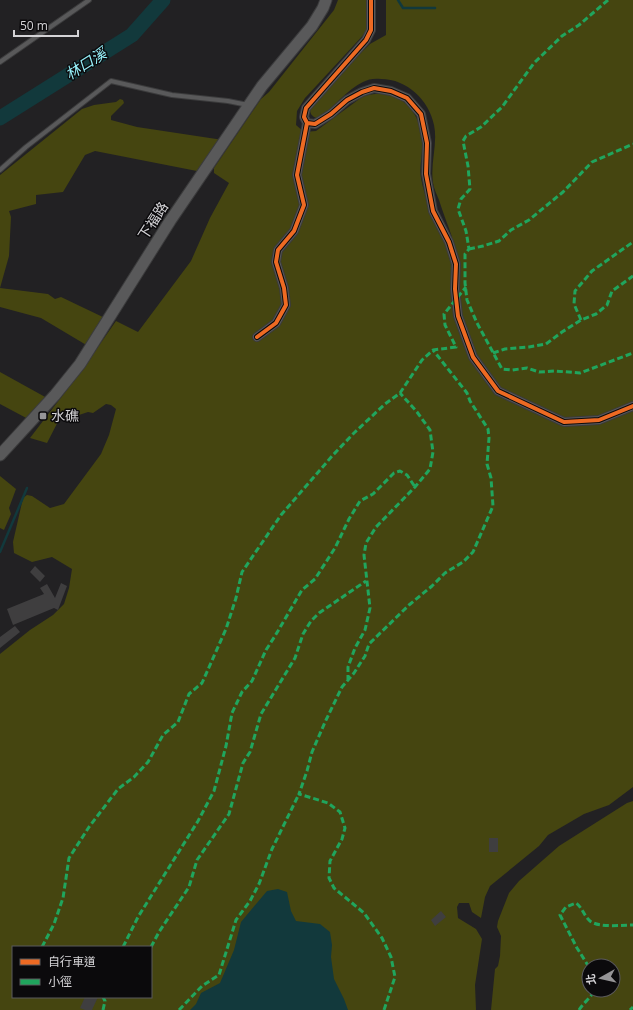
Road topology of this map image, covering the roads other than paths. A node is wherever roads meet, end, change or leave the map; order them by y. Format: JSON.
{"nodes":[{"id":1,"x":89,"y":0,"type":"edge"},
{"id":2,"x":326,"y":0,"type":"edge"},
{"id":3,"x":371,"y":0,"type":"edge"},
{"id":4,"x":0,"y":62,"type":"edge"},
{"id":5,"x":249,"y":105,"type":"junction"},
{"id":6,"x":307,"y":123,"type":"junction"},
{"id":7,"x":0,"y":170,"type":"edge"},
{"id":8,"x":257,"y":337,"type":"dead end"},
{"id":9,"x":633,"y":406,"type":"edge"},
{"id":10,"x":0,"y":455,"type":"edge"}],
"edges":[{"from":1,"to":4,"type":"lane"},
{"from":2,"to":5,"type":"main road","name":"下福路"},
{"from":3,"to":6,"type":"street"},
{"from":5,"to":7,"type":"lane"},
{"from":5,"to":10,"type":"main road","name":"下福路"},
{"from":6,"to":8,"type":"street"},
{"from":6,"to":9,"type":"street"}]}
